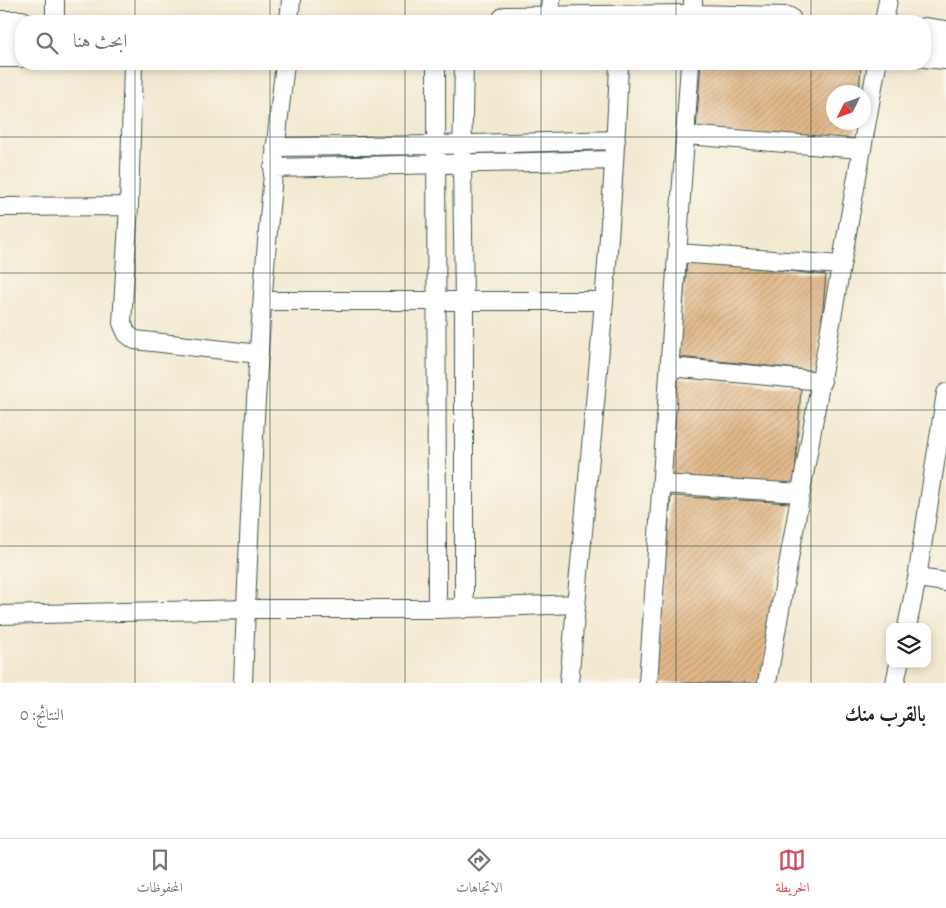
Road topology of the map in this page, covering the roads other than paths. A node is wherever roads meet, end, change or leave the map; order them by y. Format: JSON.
{"nodes":[{"id":1,"x":55,"y":0,"type":"edge"},
{"id":2,"x":291,"y":0,"type":"edge"},
{"id":3,"x":551,"y":0,"type":"edge"},
{"id":4,"x":888,"y":0,"type":"edge"},
{"id":5,"x":693,"y":13,"type":"edge"},
{"id":6,"x":54,"y":15,"type":"edge"},
{"id":7,"x":290,"y":15,"type":"edge"},
{"id":8,"x":550,"y":15,"type":"edge"},
{"id":9,"x":657,"y":15,"type":"edge"},
{"id":10,"x":716,"y":15,"type":"edge"},
{"id":11,"x":885,"y":15,"type":"edge"},
{"id":12,"x":0,"y":25,"type":"edge"},
{"id":13,"x":15,"y":25,"type":"edge"},
{"id":14,"x":931,"y":33,"type":"edge"},
{"id":15,"x":946,"y":35,"type":"edge"},
{"id":16,"x":0,"y":53,"type":"edge"},
{"id":17,"x":15,"y":53,"type":"edge"},
{"id":18,"x":931,"y":54,"type":"edge"},
{"id":19,"x":946,"y":55,"type":"edge"},
{"id":20,"x":133,"y":70,"type":"edge"},
{"id":21,"x":284,"y":70,"type":"edge"},
{"id":22,"x":436,"y":70,"type":"edge"},
{"id":23,"x":464,"y":70,"type":"edge"},
{"id":24,"x":619,"y":70,"type":"edge"},
{"id":25,"x":690,"y":70,"type":"edge"},
{"id":26,"x":876,"y":70,"type":"edge"},
{"id":27,"x":686,"y":135,"type":"junction"},
{"id":28,"x":616,"y":140,"type":"junction"},
{"id":29,"x":462,"y":144,"type":"junction"},
{"id":30,"x":436,"y":145,"type":"junction"},
{"id":31,"x":275,"y":147,"type":"junction"},
{"id":32,"x":861,"y":149,"type":"junction"},
{"id":33,"x":614,"y":160,"type":"junction"},
{"id":34,"x":462,"y":163,"type":"junction"},
{"id":35,"x":437,"y":164,"type":"junction"},
{"id":36,"x":273,"y":168,"type":"junction"},
{"id":37,"x":129,"y":206,"type":"junction"},
{"id":38,"x":0,"y":207,"type":"edge"},
{"id":39,"x":678,"y":253,"type":"junction"},
{"id":40,"x":841,"y":265,"type":"junction"},
{"id":41,"x":263,"y":301,"type":"junction"},
{"id":42,"x":604,"y":301,"type":"junction"},
{"id":43,"x":436,"y":302,"type":"junction"},
{"id":44,"x":464,"y":302,"type":"junction"},
{"id":45,"x":259,"y":354,"type":"junction"},
{"id":46,"x":670,"y":367,"type":"junction"},
{"id":47,"x":822,"y":381,"type":"junction"},
{"id":48,"x":946,"y":394,"type":"edge"},
{"id":49,"x":940,"y":470,"type":"edge"},
{"id":50,"x":662,"y":484,"type":"junction"},
{"id":51,"x":800,"y":493,"type":"junction"},
{"id":52,"x":917,"y":578,"type":"junction"},
{"id":53,"x":946,"y":582,"type":"edge"},
{"id":54,"x":576,"y":604,"type":"junction"},
{"id":55,"x":246,"y":608,"type":"junction"},
{"id":56,"x":437,"y":609,"type":"junction"},
{"id":57,"x":464,"y":609,"type":"junction"},
{"id":58,"x":0,"y":615,"type":"edge"},
{"id":59,"x":908,"y":623,"type":"edge"},
{"id":60,"x":898,"y":668,"type":"edge"},
{"id":61,"x":243,"y":683,"type":"edge"},
{"id":62,"x":569,"y":683,"type":"edge"},
{"id":63,"x":648,"y":683,"type":"edge"},
{"id":64,"x":767,"y":683,"type":"edge"},
{"id":65,"x":895,"y":683,"type":"edge"}],
"edges":[{"from":1,"to":6,"type":"street"},
{"from":2,"to":7,"type":"street"},
{"from":3,"to":8,"type":"street"},
{"from":4,"to":11,"type":"street"},
{"from":5,"to":9,"type":"main road"},
{"from":5,"to":10,"type":"main road"},
{"from":12,"to":13,"type":"main road"},
{"from":14,"to":15,"type":"main road"},
{"from":16,"to":17,"type":"main road"},
{"from":18,"to":19,"type":"main road"},
{"from":20,"to":37,"type":"street"},
{"from":21,"to":31,"type":"street"},
{"from":22,"to":30,"type":"street"},
{"from":23,"to":29,"type":"street"},
{"from":24,"to":28,"type":"street"},
{"from":25,"to":27,"type":"street"},
{"from":26,"to":32,"type":"street"},
{"from":27,"to":32,"type":"street"},
{"from":27,"to":39,"type":"street"},
{"from":28,"to":29,"type":"street"},
{"from":28,"to":33,"type":"street"},
{"from":29,"to":30,"type":"street"},
{"from":29,"to":34,"type":"street"},
{"from":30,"to":31,"type":"street"},
{"from":30,"to":35,"type":"street"},
{"from":31,"to":36,"type":"street"},
{"from":32,"to":40,"type":"street"},
{"from":33,"to":34,"type":"street"},
{"from":33,"to":42,"type":"street"},
{"from":34,"to":35,"type":"street"},
{"from":34,"to":44,"type":"street"},
{"from":35,"to":36,"type":"street"},
{"from":35,"to":43,"type":"street"},
{"from":36,"to":41,"type":"street"},
{"from":37,"to":38,"type":"street"},
{"from":37,"to":45,"type":"street"},
{"from":39,"to":40,"type":"street"},
{"from":39,"to":46,"type":"street"},
{"from":40,"to":47,"type":"street"},
{"from":41,"to":43,"type":"street"},
{"from":41,"to":45,"type":"street"},
{"from":42,"to":44,"type":"street"},
{"from":42,"to":54,"type":"street"},
{"from":43,"to":44,"type":"street"},
{"from":43,"to":56,"type":"street"},
{"from":44,"to":57,"type":"street"},
{"from":45,"to":55,"type":"street"},
{"from":46,"to":47,"type":"street"},
{"from":46,"to":50,"type":"street"},
{"from":47,"to":51,"type":"street"},
{"from":48,"to":49,"type":"street"},
{"from":49,"to":52,"type":"street"},
{"from":50,"to":51,"type":"street"},
{"from":50,"to":63,"type":"street"},
{"from":51,"to":64,"type":"street"},
{"from":52,"to":53,"type":"street"},
{"from":52,"to":59,"type":"street"},
{"from":54,"to":57,"type":"street"},
{"from":54,"to":62,"type":"street"},
{"from":55,"to":56,"type":"street"},
{"from":55,"to":58,"type":"street"},
{"from":55,"to":61,"type":"street"},
{"from":56,"to":57,"type":"street"},
{"from":60,"to":65,"type":"street"}]}
